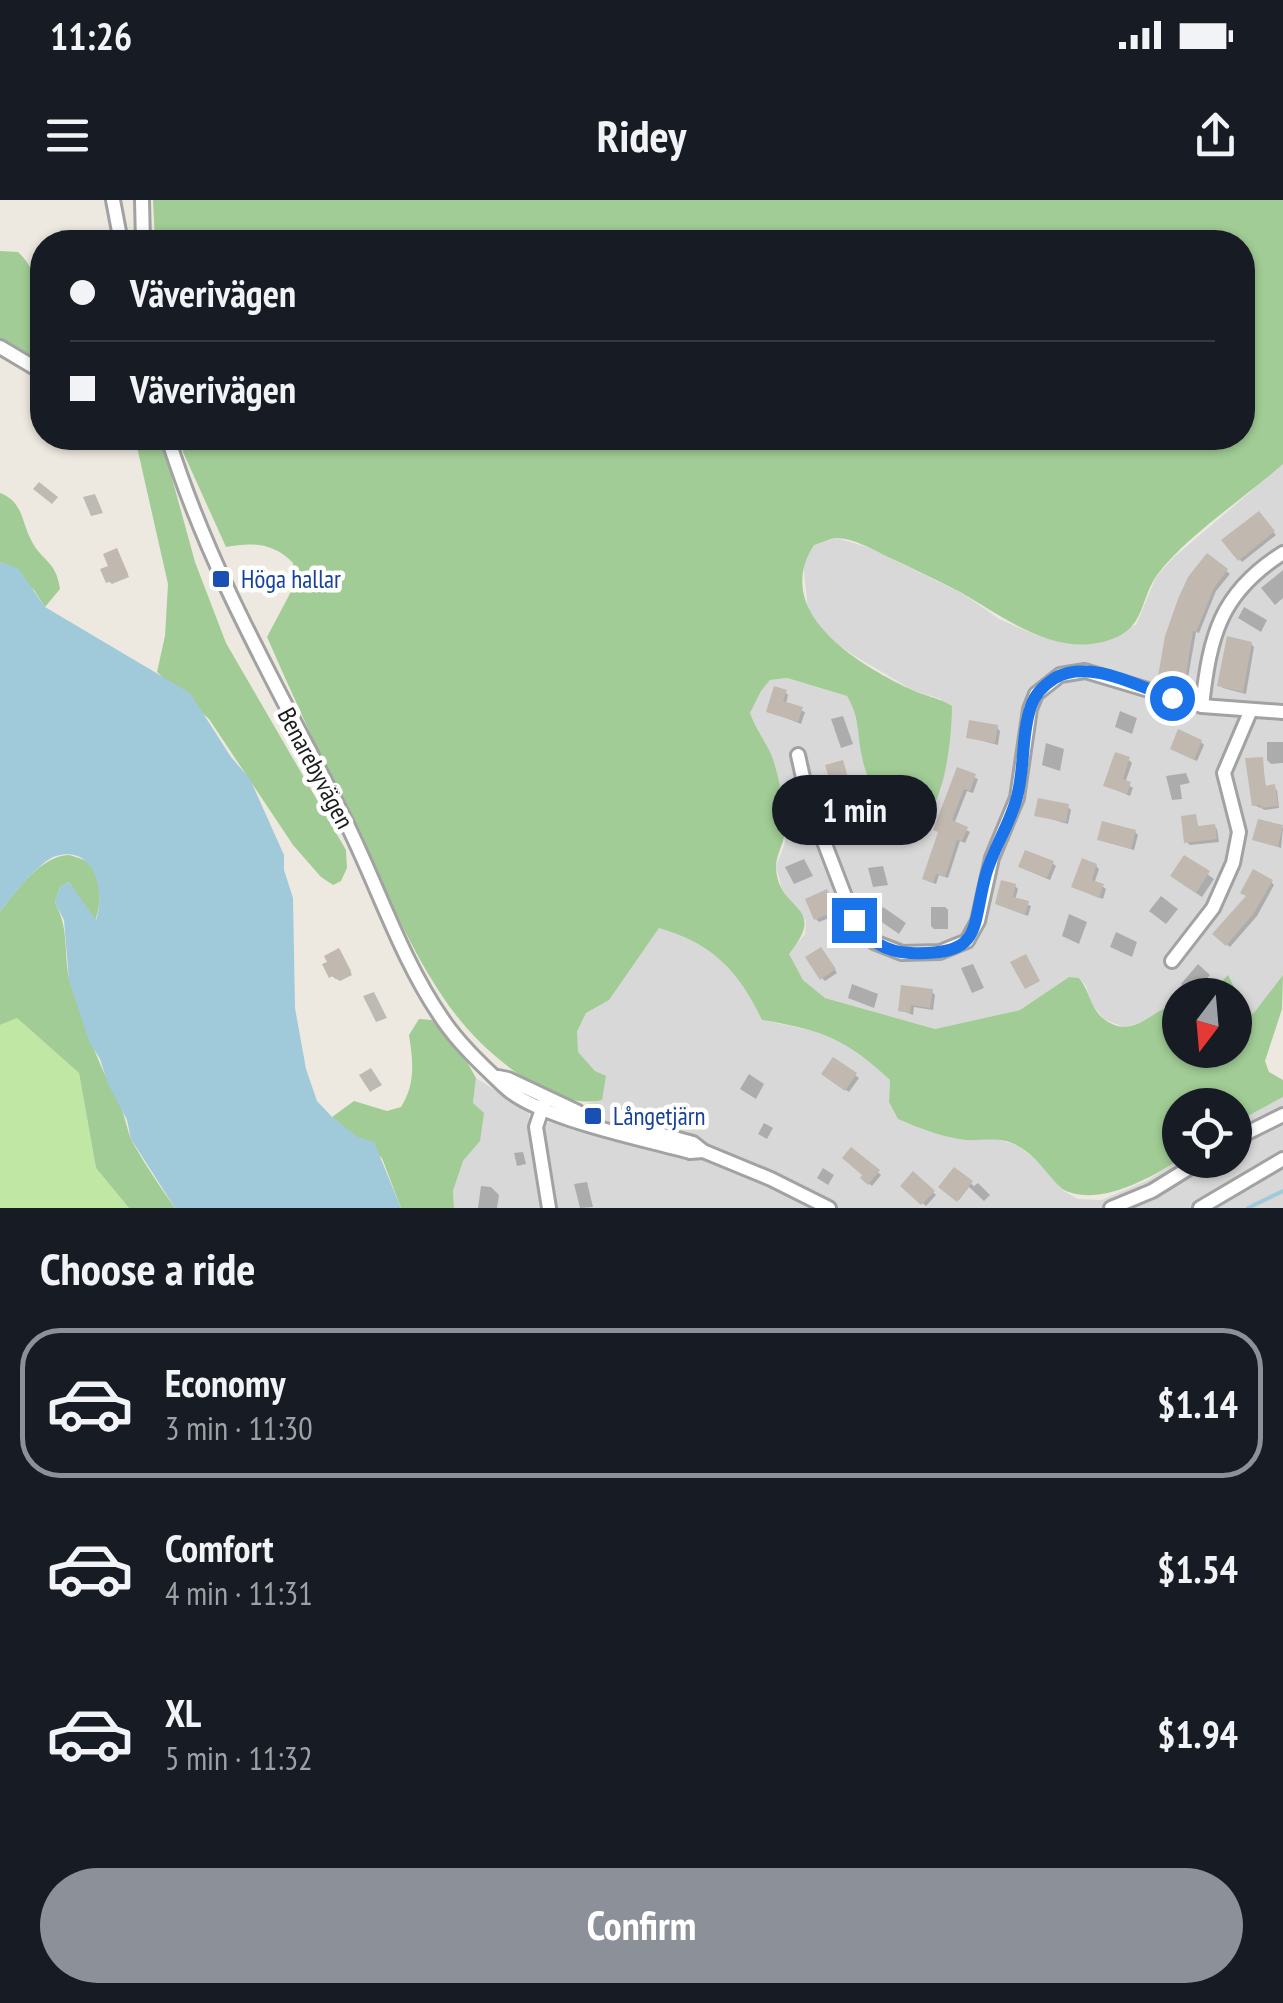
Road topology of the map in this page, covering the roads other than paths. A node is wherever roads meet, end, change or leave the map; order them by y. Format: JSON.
{"nodes":[{"id":1,"x":113,"y":200,"type":"edge"},
{"id":2,"x":142,"y":200,"type":"edge"},
{"id":3,"x":119,"y":230,"type":"edge"},
{"id":4,"x":143,"y":230,"type":"edge"},
{"id":5,"x":0,"y":347,"type":"edge"},
{"id":6,"x":30,"y":365,"type":"edge"},
{"id":7,"x":172,"y":450,"type":"edge"},
{"id":8,"x":1283,"y":553,"type":"edge"},
{"id":9,"x":1202,"y":706,"type":"junction"},
{"id":10,"x":1250,"y":712,"type":"junction"},
{"id":11,"x":1283,"y":712,"type":"edge"},
{"id":12,"x":798,"y":755,"type":"dead end"},
{"id":13,"x":1172,"y":961,"type":"dead end"},
{"id":14,"x":543,"y":1103,"type":"junction"},
{"id":15,"x":1283,"y":1114,"type":"edge"},
{"id":16,"x":1252,"y":1131,"type":"edge"},
{"id":17,"x":1283,"y":1159,"type":"edge"},
{"id":18,"x":1173,"y":1178,"type":"edge"},
{"id":19,"x":798,"y":1193,"type":"junction"},
{"id":20,"x":549,"y":1208,"type":"edge"},
{"id":21,"x":792,"y":1208,"type":"edge"},
{"id":22,"x":829,"y":1208,"type":"edge"},
{"id":23,"x":1111,"y":1208,"type":"edge"},
{"id":24,"x":1200,"y":1208,"type":"edge"}],
"edges":[{"from":1,"to":3,"type":"street"},
{"from":2,"to":4,"type":"street"},
{"from":5,"to":6,"type":"street"},
{"from":7,"to":14,"type":"street","name":"Benarebyvägen"},
{"from":8,"to":9,"type":"street"},
{"from":9,"to":10,"type":"street"},
{"from":9,"to":12,"type":"street"},
{"from":10,"to":11,"type":"street"},
{"from":10,"to":13,"type":"street"},
{"from":14,"to":19,"type":"street","name":"Benarebyvägen"},
{"from":14,"to":20,"type":"street"},
{"from":15,"to":16,"type":"street"},
{"from":17,"to":24,"type":"street"},
{"from":18,"to":23,"type":"street"},
{"from":19,"to":21,"type":"street"},
{"from":19,"to":22,"type":"street","name":"Benarebyvägen"}]}
